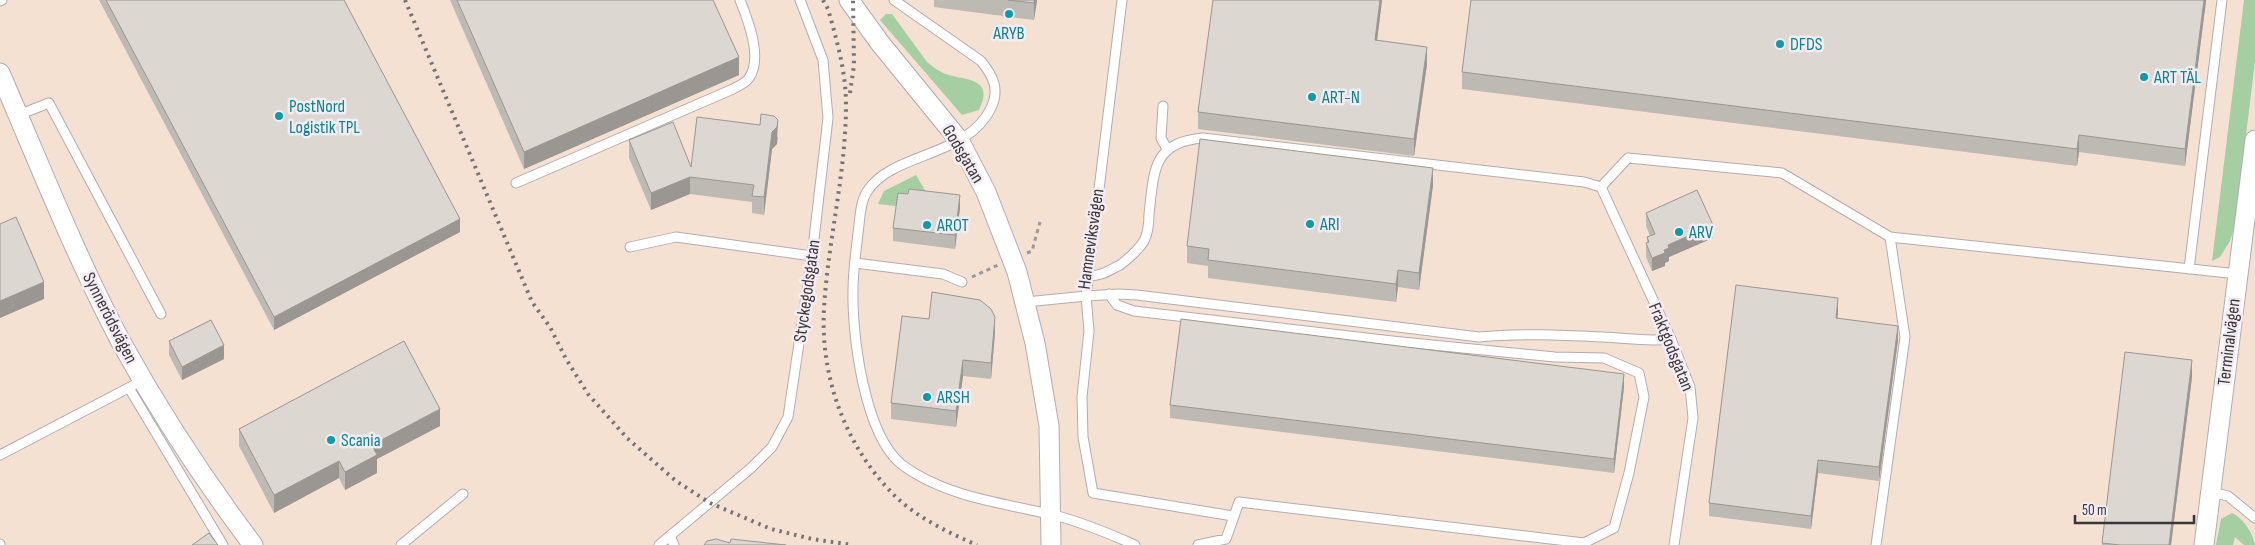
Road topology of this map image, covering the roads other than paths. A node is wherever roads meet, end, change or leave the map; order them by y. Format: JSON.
{"nodes":[{"id":1,"x":740,"y":0,"type":"edge"},
{"id":2,"x":800,"y":0,"type":"edge"},
{"id":3,"x":849,"y":0,"type":"edge"},
{"id":4,"x":894,"y":0,"type":"edge"},
{"id":5,"x":1122,"y":0,"type":"edge"},
{"id":6,"x":2222,"y":0,"type":"edge"},
{"id":7,"x":0,"y":73,"type":"edge"},
{"id":8,"x":1163,"y":106,"type":"dead end"},
{"id":9,"x":18,"y":115,"type":"junction"},
{"id":10,"x":959,"y":140,"type":"junction"},
{"id":11,"x":2255,"y":140,"type":"edge"},
{"id":12,"x":1167,"y":149,"type":"junction"},
{"id":13,"x":516,"y":183,"type":"dead end"},
{"id":14,"x":1601,"y":187,"type":"junction"},
{"id":15,"x":2250,"y":216,"type":"edge"},
{"id":16,"x":1890,"y":237,"type":"junction"},
{"id":17,"x":630,"y":247,"type":"dead end"},
{"id":18,"x":812,"y":256,"type":"junction"},
{"id":19,"x":855,"y":263,"type":"junction"},
{"id":20,"x":2189,"y":269,"type":"junction"},
{"id":21,"x":2238,"y":274,"type":"junction"},
{"id":22,"x":1088,"y":276,"type":"junction"},
{"id":23,"x":962,"y":282,"type":"road end"},
{"id":24,"x":1109,"y":294,"type":"junction"},
{"id":25,"x":1086,"y":296,"type":"junction"},
{"id":26,"x":1026,"y":302,"type":"junction"},
{"id":27,"x":161,"y":314,"type":"dead end"},
{"id":28,"x":1671,"y":339,"type":"junction"},
{"id":29,"x":136,"y":384,"type":"junction"},
{"id":30,"x":0,"y":454,"type":"edge"},
{"id":31,"x":2211,"y":492,"type":"junction"},
{"id":32,"x":463,"y":494,"type":"dead end"},
{"id":33,"x":1052,"y":514,"type":"junction"},
{"id":34,"x":1233,"y":516,"type":"junction"},
{"id":35,"x":2255,"y":518,"type":"edge"},
{"id":36,"x":670,"y":536,"type":"junction"},
{"id":37,"x":222,"y":545,"type":"edge"},
{"id":38,"x":253,"y":545,"type":"edge"},
{"id":39,"x":401,"y":545,"type":"edge"},
{"id":40,"x":659,"y":545,"type":"edge"},
{"id":41,"x":674,"y":545,"type":"edge"},
{"id":42,"x":1051,"y":545,"type":"edge"},
{"id":43,"x":1135,"y":545,"type":"edge"},
{"id":44,"x":1198,"y":545,"type":"edge"},
{"id":45,"x":1674,"y":545,"type":"edge"},
{"id":46,"x":1876,"y":545,"type":"edge"},
{"id":47,"x":2204,"y":545,"type":"edge"}],
"edges":[{"from":1,"to":13,"type":"lane"},
{"from":2,"to":18,"type":"lane","name":"Styckegodsgatan"},
{"from":3,"to":10,"type":"street","name":"Godsgatan"},
{"from":4,"to":10,"type":"lane"},
{"from":5,"to":22,"type":"lane","name":"Hamneviksvägen"},
{"from":6,"to":20,"type":"lane"},
{"from":7,"to":9,"type":"street","name":"Synnerödsvägen"},
{"from":8,"to":12,"type":"lane"},
{"from":9,"to":27,"type":"lane"},
{"from":9,"to":29,"type":"street","name":"Synnerödsvägen"},
{"from":10,"to":19,"type":"lane"},
{"from":10,"to":26,"type":"street","name":"Godsgatan"},
{"from":11,"to":15,"type":"street","name":"Terminalvägen"},
{"from":12,"to":14,"type":"lane"},
{"from":12,"to":22,"type":"lane"},
{"from":14,"to":16,"type":"lane"},
{"from":14,"to":28,"type":"lane","name":"Fraktgodsgatan"},
{"from":15,"to":21,"type":"street","name":"Terminalvägen"},
{"from":16,"to":20,"type":"lane"},
{"from":16,"to":46,"type":"lane"},
{"from":17,"to":18,"type":"lane"},
{"from":18,"to":36,"type":"lane","name":"Styckegodsgatan"},
{"from":19,"to":23,"type":"lane"},
{"from":19,"to":33,"type":"lane"},
{"from":20,"to":21,"type":"lane"},
{"from":21,"to":31,"type":"street","name":"Terminalvägen"},
{"from":22,"to":25,"type":"lane","name":"Hamneviksvägen"},
{"from":24,"to":25,"type":"lane"},
{"from":24,"to":28,"type":"lane"},
{"from":24,"to":34,"type":"lane"},
{"from":25,"to":26,"type":"lane","name":"Hamneviksvägen"},
{"from":25,"to":34,"type":"lane"},
{"from":26,"to":33,"type":"street"},
{"from":28,"to":45,"type":"lane","name":"Fraktgodsgatan"},
{"from":29,"to":30,"type":"lane"},
{"from":29,"to":37,"type":"lane"},
{"from":29,"to":38,"type":"street","name":"Synnerödsvägen"},
{"from":31,"to":35,"type":"lane"},
{"from":31,"to":47,"type":"street","name":"Terminalvägen"},
{"from":32,"to":39,"type":"lane"},
{"from":33,"to":42,"type":"street"},
{"from":33,"to":43,"type":"lane"},
{"from":34,"to":44,"type":"lane"},
{"from":36,"to":40,"type":"lane","name":"Styckegodsgatan"},
{"from":36,"to":41,"type":"lane"}]}
